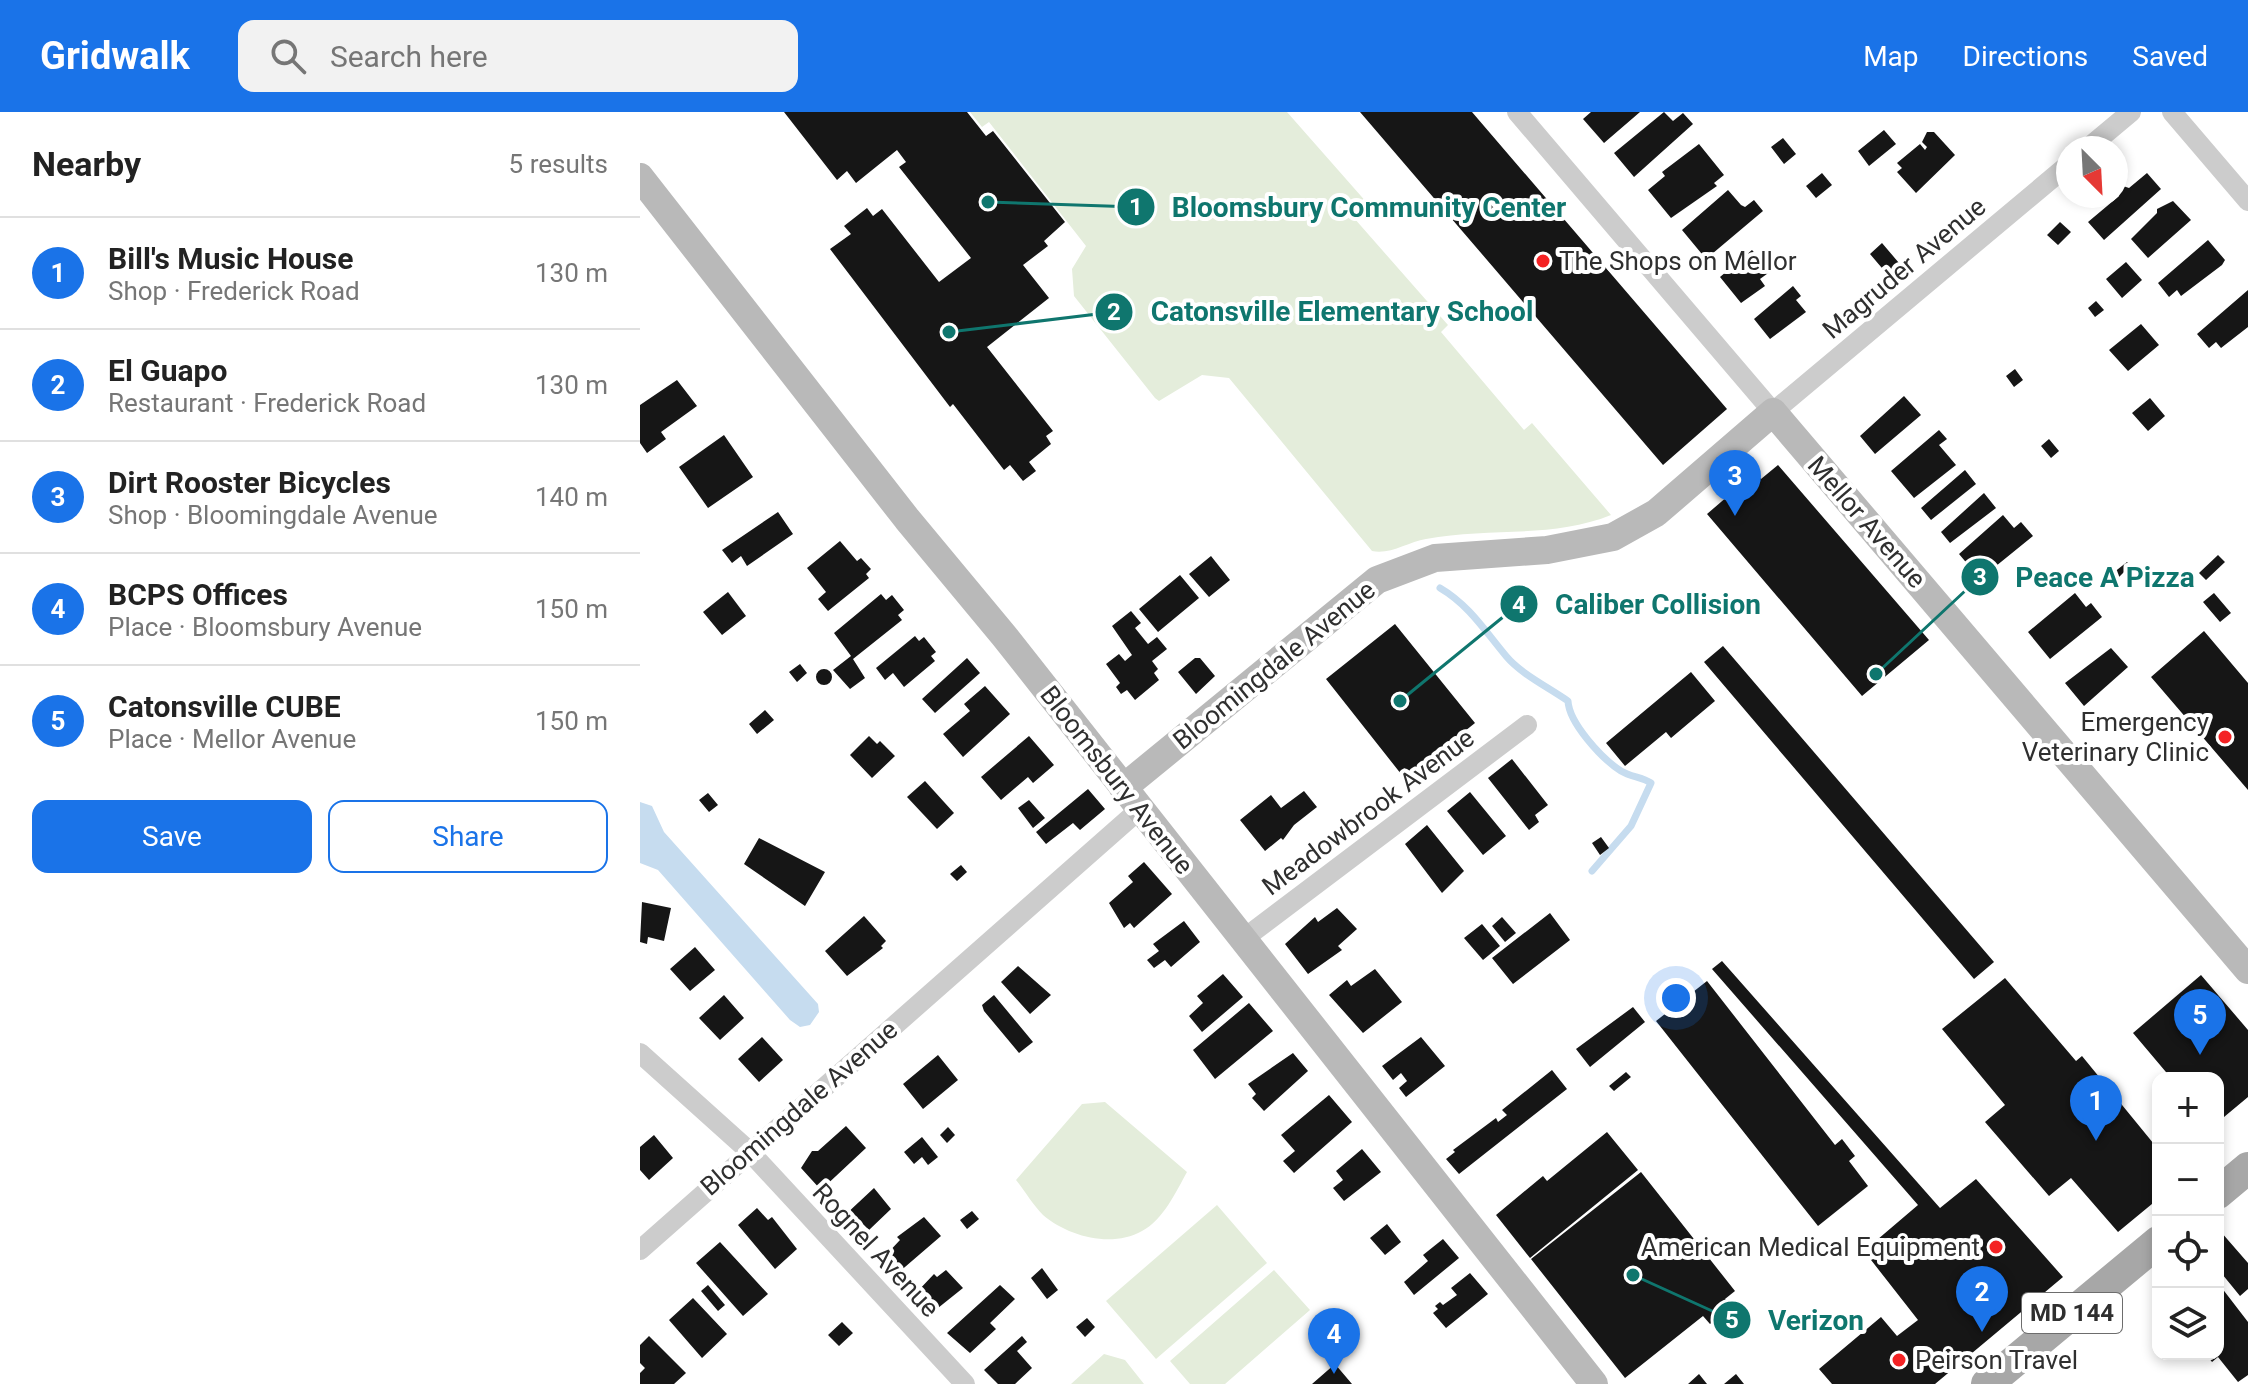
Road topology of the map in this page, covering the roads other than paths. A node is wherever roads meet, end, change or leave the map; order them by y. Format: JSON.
{"nodes":[{"id":1,"x":1517,"y":112,"type":"edge"},
{"id":2,"x":2131,"y":112,"type":"edge"},
{"id":3,"x":2172,"y":112,"type":"edge"},
{"id":4,"x":2102,"y":136,"type":"edge"},
{"id":5,"x":2056,"y":175,"type":"edge"},
{"id":6,"x":640,"y":177,"type":"edge"},
{"id":7,"x":2248,"y":201,"type":"edge"},
{"id":8,"x":1773,"y":412,"type":"junction"},
{"id":9,"x":1527,"y":725,"type":"dead end"},
{"id":10,"x":1132,"y":799,"type":"junction"},
{"id":11,"x":1242,"y":940,"type":"junction"},
{"id":12,"x":2248,"y":970,"type":"edge"},
{"id":13,"x":640,"y":1053,"type":"edge"},
{"id":14,"x":749,"y":1151,"type":"junction"},
{"id":15,"x":2248,"y":1168,"type":"edge"},
{"id":16,"x":2224,"y":1188,"type":"edge"},
{"id":17,"x":2152,"y":1247,"type":"edge"},
{"id":18,"x":640,"y":1250,"type":"edge"},
{"id":19,"x":965,"y":1384,"type":"edge"},
{"id":20,"x":1594,"y":1384,"type":"edge"},
{"id":21,"x":1987,"y":1384,"type":"edge"}],
"edges":[{"from":1,"to":8,"type":"street","name":"Mellor Avenue"},
{"from":2,"to":4,"type":"street"},
{"from":3,"to":7,"type":"street"},
{"from":5,"to":8,"type":"street","name":"Magruder Avenue"},
{"from":6,"to":10,"type":"main road","name":"Bloomsbury Avenue"},
{"from":8,"to":10,"type":"main road","name":"Bloomingdale Avenue"},
{"from":8,"to":12,"type":"main road","name":"Mellor Avenue"},
{"from":9,"to":11,"type":"street","name":"Meadowbrook Avenue"},
{"from":10,"to":11,"type":"main road","name":"Bloomsbury Avenue"},
{"from":10,"to":14,"type":"street","name":"Bloomingdale Avenue"},
{"from":11,"to":20,"type":"main road","name":"Bloomsbury Avenue"},
{"from":13,"to":14,"type":"street","name":"Rognel Avenue"},
{"from":14,"to":18,"type":"street","name":"Bloomingdale Avenue"},
{"from":14,"to":19,"type":"street","name":"Rognel Avenue"},
{"from":15,"to":16,"type":"main road"},
{"from":17,"to":21,"type":"main road","number":"MD 144"}]}
